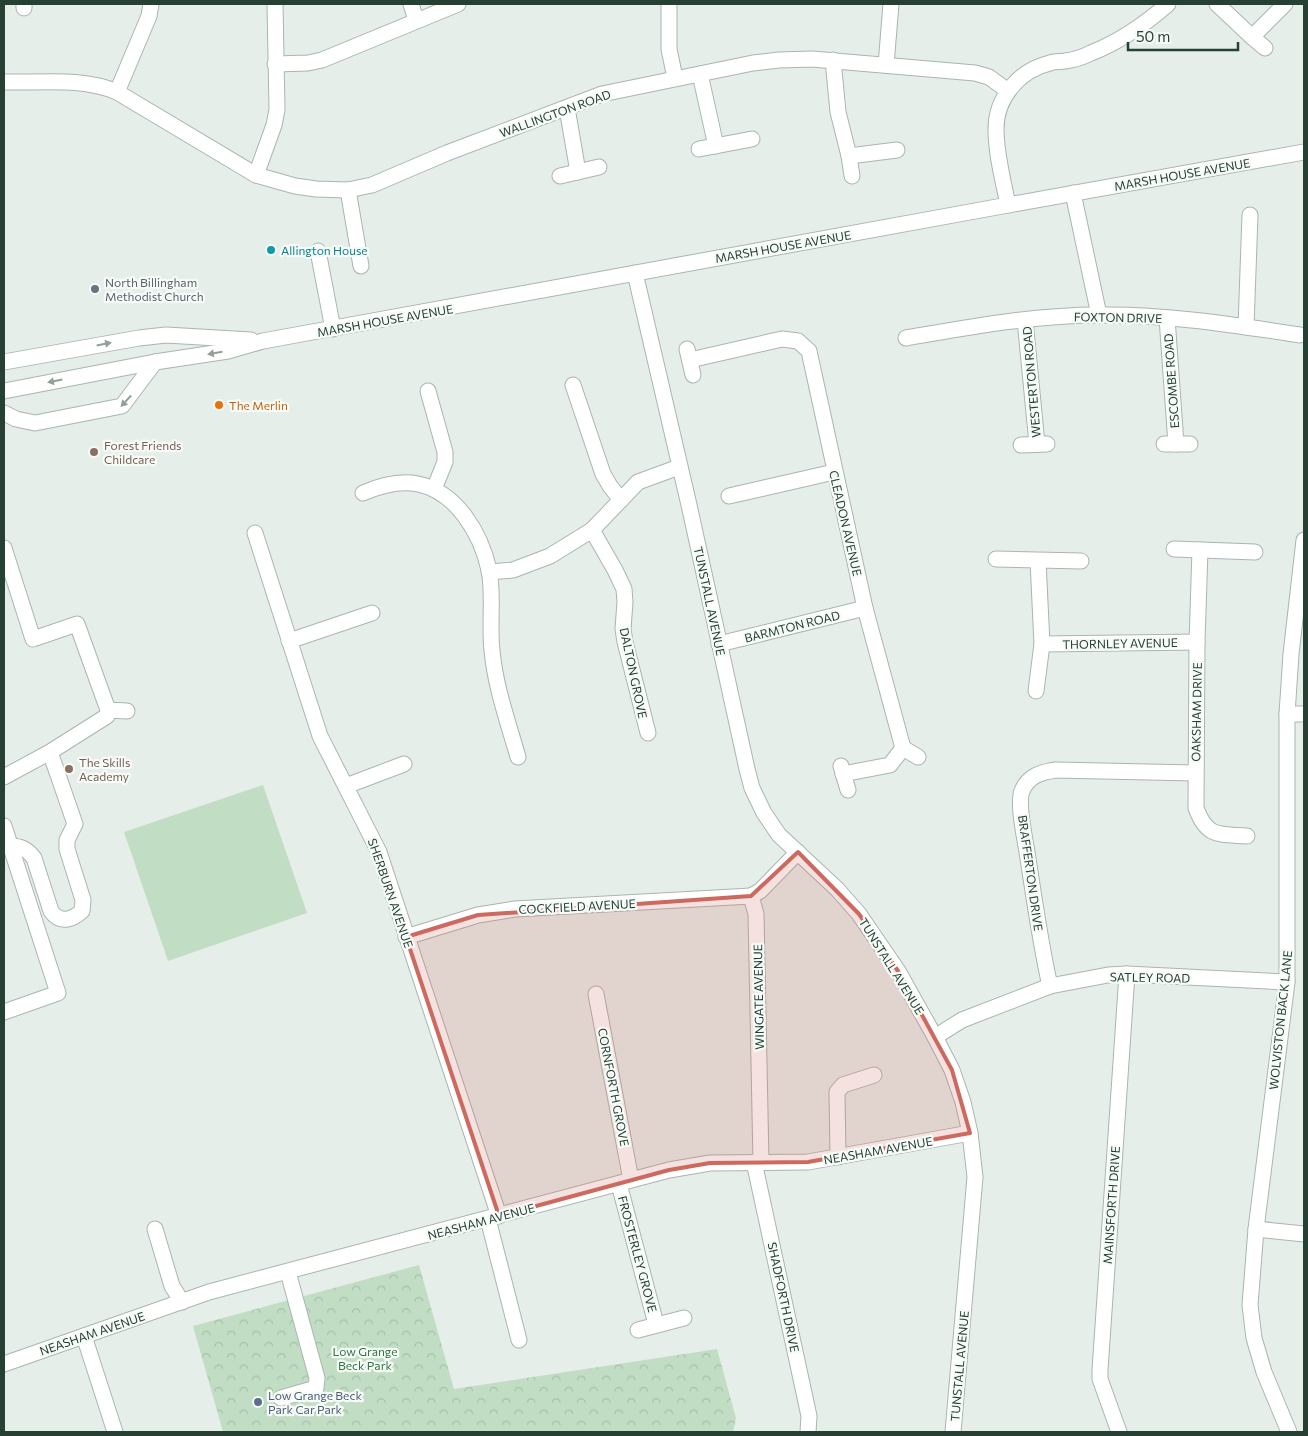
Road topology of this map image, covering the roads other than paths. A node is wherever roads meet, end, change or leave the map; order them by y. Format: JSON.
{"nodes":[{"id":1,"x":151,"y":4,"type":"edge"},
{"id":2,"x":275,"y":4,"type":"edge"},
{"id":3,"x":411,"y":4,"type":"edge"},
{"id":4,"x":458,"y":4,"type":"edge"},
{"id":5,"x":669,"y":4,"type":"edge"},
{"id":6,"x":892,"y":4,"type":"edge"},
{"id":7,"x":1168,"y":4,"type":"edge"},
{"id":8,"x":1217,"y":4,"type":"edge"},
{"id":9,"x":1285,"y":4,"type":"edge"},
{"id":10,"x":416,"y":20,"type":"junction"},
{"id":11,"x":1252,"y":37,"type":"junction"},
{"id":12,"x":1265,"y":48,"type":"dead end"},
{"id":13,"x":833,"y":60,"type":"junction"},
{"id":14,"x":275,"y":64,"type":"junction"},
{"id":15,"x":886,"y":65,"type":"junction"},
{"id":16,"x":700,"y":74,"type":"junction"},
{"id":17,"x":675,"y":78,"type":"junction"},
{"id":18,"x":4,"y":82,"type":"edge"},
{"id":19,"x":1008,"y":91,"type":"junction"},
{"id":20,"x":117,"y":92,"type":"junction"},
{"id":21,"x":567,"y":108,"type":"junction"},
{"id":22,"x":752,"y":139,"type":"dead end"},
{"id":23,"x":716,"y":146,"type":"junction"},
{"id":24,"x":699,"y":149,"type":"dead end"},
{"id":25,"x":897,"y":150,"type":"dead end"},
{"id":26,"x":1304,"y":152,"type":"edge"},
{"id":27,"x":848,"y":156,"type":"junction"},
{"id":28,"x":600,"y":167,"type":"dead end"},
{"id":29,"x":578,"y":172,"type":"junction"},
{"id":30,"x":256,"y":175,"type":"junction"},
{"id":31,"x":560,"y":176,"type":"dead end"},
{"id":32,"x":852,"y":176,"type":"dead end"},
{"id":33,"x":348,"y":190,"type":"junction"},
{"id":34,"x":1073,"y":193,"type":"junction"},
{"id":35,"x":1008,"y":204,"type":"junction"},
{"id":36,"x":1250,"y":215,"type":"dead end"},
{"id":37,"x":318,"y":251,"type":"dead end"},
{"id":38,"x":361,"y":266,"type":"dead end"},
{"id":39,"x":635,"y":273,"type":"junction"},
{"id":40,"x":1099,"y":315,"type":"junction"},
{"id":41,"x":1166,"y":318,"type":"junction"},
{"id":42,"x":1025,"y":320,"type":"junction"},
{"id":43,"x":1246,"y":327,"type":"junction"},
{"id":44,"x":333,"y":329,"type":"junction"},
{"id":45,"x":1300,"y":335,"type":"dead end"},
{"id":46,"x":906,"y":338,"type":"dead end"},
{"id":47,"x":263,"y":341,"type":"junction"},
{"id":48,"x":4,"y":362,"type":"edge"},
{"id":49,"x":155,"y":362,"type":"junction"},
{"id":50,"x":693,"y":375,"type":"dead end"},
{"id":51,"x":573,"y":385,"type":"dead end"},
{"id":52,"x":4,"y":390,"type":"edge"},
{"id":53,"x":428,"y":391,"type":"dead end"},
{"id":54,"x":4,"y":413,"type":"edge"},
{"id":55,"x":1177,"y":444,"type":"dead end"},
{"id":56,"x":1021,"y":445,"type":"dead end"},
{"id":57,"x":679,"y":467,"type":"junction"},
{"id":58,"x":834,"y":472,"type":"junction"},
{"id":59,"x":434,"y":489,"type":"junction"},
{"id":60,"x":363,"y":494,"type":"dead end"},
{"id":61,"x":730,"y":497,"type":"dead end"},
{"id":62,"x":621,"y":500,"type":"junction"},
{"id":63,"x":592,"y":530,"type":"junction"},
{"id":64,"x":255,"y":533,"type":"dead end"},
{"id":65,"x":1304,"y":540,"type":"edge"},
{"id":66,"x":4,"y":548,"type":"edge"},
{"id":67,"x":1174,"y":549,"type":"dead end"},
{"id":68,"x":1200,"y":550,"type":"junction"},
{"id":69,"x":1255,"y":552,"type":"dead end"},
{"id":70,"x":996,"y":559,"type":"dead end"},
{"id":71,"x":1038,"y":561,"type":"junction"},
{"id":72,"x":1081,"y":561,"type":"dead end"},
{"id":73,"x":489,"y":572,"type":"junction"},
{"id":74,"x":865,"y":608,"type":"junction"},
{"id":75,"x":372,"y":613,"type":"dead end"},
{"id":76,"x":289,"y":641,"type":"junction"},
{"id":77,"x":1197,"y":642,"type":"junction"},
{"id":78,"x":719,"y":644,"type":"junction"},
{"id":79,"x":1042,"y":644,"type":"junction"},
{"id":80,"x":1036,"y":691,"type":"dead end"},
{"id":81,"x":108,"y":710,"type":"junction"},
{"id":82,"x":127,"y":711,"type":"dead end"},
{"id":83,"x":1287,"y":714,"type":"junction"},
{"id":84,"x":1304,"y":714,"type":"edge"},
{"id":85,"x":648,"y":733,"type":"dead end"},
{"id":86,"x":903,"y":748,"type":"junction"},
{"id":87,"x":50,"y":752,"type":"junction"},
{"id":88,"x":518,"y":757,"type":"dead end"},
{"id":89,"x":918,"y":757,"type":"dead end"},
{"id":90,"x":396,"y":772,"type":"dead end"},
{"id":91,"x":1195,"y":773,"type":"junction"},
{"id":92,"x":4,"y":777,"type":"edge"},
{"id":93,"x":346,"y":786,"type":"junction"},
{"id":94,"x":848,"y":790,"type":"dead end"},
{"id":95,"x":4,"y":826,"type":"edge"},
{"id":96,"x":1247,"y":836,"type":"dead end"},
{"id":97,"x":10,"y":846,"type":"junction"},
{"id":98,"x":798,"y":852,"type":"junction"},
{"id":99,"x":751,"y":896,"type":"junction"},
{"id":100,"x":406,"y":937,"type":"junction"},
{"id":101,"x":1127,"y":974,"type":"junction"},
{"id":102,"x":1287,"y":982,"type":"junction"},
{"id":103,"x":1050,"y":986,"type":"junction"},
{"id":104,"x":596,"y":994,"type":"dead end"},
{"id":105,"x":4,"y":1012,"type":"edge"},
{"id":106,"x":935,"y":1037,"type":"junction"},
{"id":107,"x":874,"y":1076,"type":"dead end"},
{"id":108,"x":970,"y":1133,"type":"junction"},
{"id":109,"x":838,"y":1157,"type":"junction"},
{"id":110,"x":757,"y":1162,"type":"junction"},
{"id":111,"x":625,"y":1182,"type":"junction"},
{"id":112,"x":493,"y":1218,"type":"junction"},
{"id":113,"x":1256,"y":1229,"type":"junction"},
{"id":114,"x":155,"y":1230,"type":"dead end"},
{"id":115,"x":1304,"y":1234,"type":"edge"},
{"id":116,"x":288,"y":1272,"type":"junction"},
{"id":117,"x":182,"y":1302,"type":"junction"},
{"id":118,"x":684,"y":1318,"type":"dead end"},
{"id":119,"x":656,"y":1324,"type":"junction"},
{"id":120,"x":638,"y":1330,"type":"dead end"},
{"id":121,"x":84,"y":1336,"type":"junction"},
{"id":122,"x":520,"y":1340,"type":"dead end"},
{"id":123,"x":4,"y":1364,"type":"edge"},
{"id":124,"x":281,"y":1398,"type":"dead end"},
{"id":125,"x":115,"y":1432,"type":"edge"},
{"id":126,"x":808,"y":1432,"type":"edge"},
{"id":127,"x":953,"y":1432,"type":"edge"},
{"id":128,"x":1119,"y":1432,"type":"edge"},
{"id":129,"x":1289,"y":1432,"type":"edge"}],
"edges":[{"from":1,"to":20,"type":"street"},
{"from":2,"to":14,"type":"street"},
{"from":3,"to":10,"type":"street"},
{"from":4,"to":10,"type":"street"},
{"from":5,"to":17,"type":"street"},
{"from":6,"to":15,"type":"street"},
{"from":7,"to":19,"type":"street"},
{"from":8,"to":11,"type":"street"},
{"from":9,"to":11,"type":"street"},
{"from":10,"to":14,"type":"street"},
{"from":11,"to":12,"type":"street"},
{"from":13,"to":15,"type":"street","name":"WALLINGTON ROAD"},
{"from":13,"to":16,"type":"street","name":"WALLINGTON ROAD"},
{"from":13,"to":27,"type":"street"},
{"from":14,"to":30,"type":"street"},
{"from":15,"to":19,"type":"street","name":"WALLINGTON ROAD"},
{"from":16,"to":17,"type":"street","name":"WALLINGTON ROAD"},
{"from":16,"to":23,"type":"street"},
{"from":17,"to":21,"type":"street","name":"WALLINGTON ROAD"},
{"from":18,"to":20,"type":"street","name":"WALLINGTON ROAD"},
{"from":19,"to":35,"type":"street"},
{"from":20,"to":30,"type":"street","name":"WALLINGTON ROAD"},
{"from":21,"to":29,"type":"street"},
{"from":21,"to":33,"type":"street","name":"WALLINGTON ROAD"},
{"from":22,"to":23,"type":"street"},
{"from":23,"to":24,"type":"street"},
{"from":25,"to":27,"type":"street"},
{"from":26,"to":34,"type":"street","name":"MARSH HOUSE AVENUE"},
{"from":27,"to":32,"type":"street"},
{"from":28,"to":29,"type":"street"},
{"from":29,"to":31,"type":"street"},
{"from":30,"to":33,"type":"street","name":"WALLINGTON ROAD"},
{"from":33,"to":38,"type":"street"},
{"from":34,"to":35,"type":"street","name":"MARSH HOUSE AVENUE"},
{"from":34,"to":40,"type":"street"},
{"from":35,"to":39,"type":"street","name":"MARSH HOUSE AVENUE"},
{"from":36,"to":43,"type":"street"},
{"from":37,"to":44,"type":"street"},
{"from":39,"to":44,"type":"street","name":"MARSH HOUSE AVENUE"},
{"from":39,"to":57,"type":"street","name":"TUNSTALL AVENUE"},
{"from":40,"to":41,"type":"street","name":"FOXTON DRIVE"},
{"from":40,"to":42,"type":"street","name":"FOXTON DRIVE"},
{"from":41,"to":43,"type":"street","name":"FOXTON DRIVE"},
{"from":41,"to":55,"type":"street","name":"ESCOMBE ROAD"},
{"from":42,"to":46,"type":"street","name":"FOXTON DRIVE"},
{"from":42,"to":56,"type":"street","name":"WESTERTON ROAD"},
{"from":43,"to":45,"type":"street","name":"FOXTON DRIVE"},
{"from":44,"to":47,"type":"street","name":"MARSH HOUSE AVENUE"},
{"from":48,"to":47,"type":"street","name":"MARSH HOUSE AVENUE","one_way":true},
{"from":47,"to":49,"type":"street","name":"MARSH HOUSE AVENUE","one_way":true},
{"from":49,"to":52,"type":"street","name":"MARSH HOUSE AVENUE","one_way":true},
{"from":49,"to":54,"type":"street","one_way":true},
{"from":50,"to":58,"type":"street","name":"CLEADON AVENUE"},
{"from":51,"to":62,"type":"street"},
{"from":53,"to":59,"type":"street"},
{"from":57,"to":62,"type":"street"},
{"from":57,"to":78,"type":"street","name":"TUNSTALL AVENUE"},
{"from":58,"to":61,"type":"street"},
{"from":58,"to":74,"type":"street","name":"CLEADON AVENUE"},
{"from":59,"to":60,"type":"street"},
{"from":59,"to":73,"type":"street"},
{"from":62,"to":63,"type":"street"},
{"from":63,"to":73,"type":"street"},
{"from":63,"to":85,"type":"street","name":"DALTON GROVE"},
{"from":64,"to":76,"type":"street","name":"SHERBURN AVENUE"},
{"from":65,"to":83,"type":"street","name":"WOLVISTON BACK LANE"},
{"from":66,"to":81,"type":"street"},
{"from":67,"to":68,"type":"street"},
{"from":68,"to":69,"type":"street"},
{"from":68,"to":77,"type":"street","name":"OAKSHAM DRIVE"},
{"from":70,"to":71,"type":"street"},
{"from":71,"to":72,"type":"street"},
{"from":71,"to":79,"type":"street"},
{"from":73,"to":88,"type":"street"},
{"from":74,"to":78,"type":"street","name":"BARMTON ROAD"},
{"from":74,"to":86,"type":"street","name":"CLEADON AVENUE"},
{"from":75,"to":76,"type":"street"},
{"from":76,"to":93,"type":"street","name":"SHERBURN AVENUE"},
{"from":77,"to":79,"type":"street","name":"THORNLEY AVENUE"},
{"from":77,"to":91,"type":"street","name":"OAKSHAM DRIVE"},
{"from":78,"to":98,"type":"street","name":"TUNSTALL AVENUE"},
{"from":79,"to":80,"type":"street"},
{"from":81,"to":82,"type":"street"},
{"from":81,"to":87,"type":"street"},
{"from":83,"to":84,"type":"street"},
{"from":83,"to":102,"type":"street","name":"WOLVISTON BACK LANE"},
{"from":86,"to":89,"type":"street"},
{"from":86,"to":94,"type":"street"},
{"from":87,"to":92,"type":"street"},
{"from":87,"to":97,"type":"street"},
{"from":90,"to":93,"type":"street"},
{"from":91,"to":96,"type":"street","name":"OAKSHAM DRIVE"},
{"from":91,"to":103,"type":"street","name":"BRAFFERTON DRIVE"},
{"from":93,"to":100,"type":"street","name":"SHERBURN AVENUE"},
{"from":95,"to":97,"type":"street"},
{"from":97,"to":105,"type":"street"},
{"from":98,"to":99,"type":"street"},
{"from":98,"to":106,"type":"street","name":"TUNSTALL AVENUE"},
{"from":99,"to":100,"type":"street","name":"COCKFIELD AVENUE"},
{"from":99,"to":110,"type":"street","name":"WINGATE AVENUE"},
{"from":100,"to":112,"type":"street","name":"SHERBURN AVENUE"},
{"from":101,"to":102,"type":"street","name":"SATLEY ROAD"},
{"from":101,"to":103,"type":"street","name":"SATLEY ROAD"},
{"from":101,"to":128,"type":"street","name":"MAINSFORTH DRIVE"},
{"from":102,"to":113,"type":"street","name":"WOLVISTON BACK LANE"},
{"from":103,"to":106,"type":"street","name":"SATLEY ROAD"},
{"from":104,"to":111,"type":"street","name":"CORNFORTH GROVE"},
{"from":106,"to":108,"type":"street","name":"TUNSTALL AVENUE"},
{"from":107,"to":109,"type":"street"},
{"from":108,"to":109,"type":"street","name":"NEASHAM AVENUE"},
{"from":108,"to":127,"type":"street","name":"TUNSTALL AVENUE"},
{"from":109,"to":110,"type":"street","name":"NEASHAM AVENUE"},
{"from":110,"to":111,"type":"street","name":"NEASHAM AVENUE"},
{"from":110,"to":126,"type":"street","name":"SHADFORTH DRIVE"},
{"from":111,"to":112,"type":"street","name":"NEASHAM AVENUE"},
{"from":111,"to":119,"type":"street","name":"FROSTERLEY GROVE"},
{"from":112,"to":116,"type":"street","name":"NEASHAM AVENUE"},
{"from":112,"to":122,"type":"street","name":"SHERBURN AVENUE"},
{"from":113,"to":115,"type":"street"},
{"from":113,"to":129,"type":"street","name":"WOLVISTON BACK LANE"},
{"from":114,"to":117,"type":"street"},
{"from":116,"to":117,"type":"street","name":"NEASHAM AVENUE"},
{"from":116,"to":124,"type":"street"},
{"from":117,"to":121,"type":"street","name":"NEASHAM AVENUE"},
{"from":118,"to":119,"type":"street","name":"FROSTERLEY GROVE"},
{"from":119,"to":120,"type":"street","name":"FROSTERLEY GROVE"},
{"from":121,"to":123,"type":"street","name":"NEASHAM AVENUE"},
{"from":121,"to":125,"type":"street"}]}
